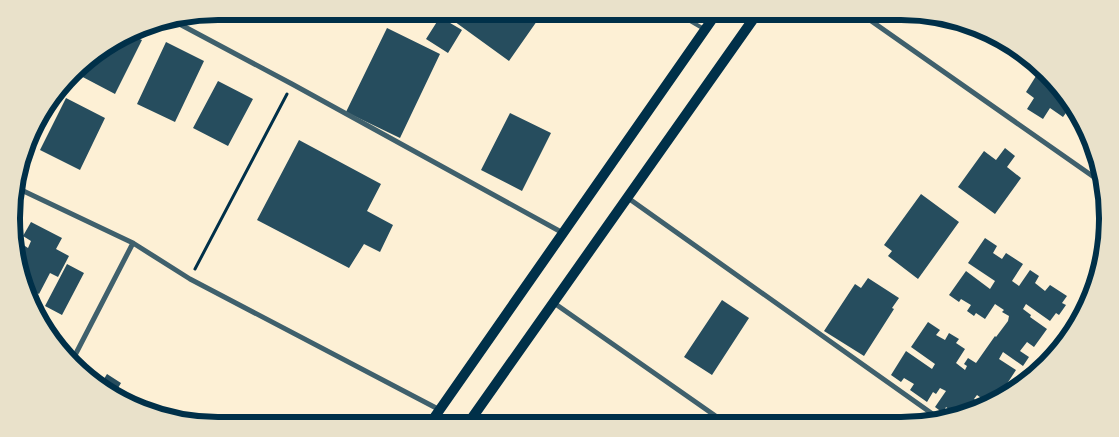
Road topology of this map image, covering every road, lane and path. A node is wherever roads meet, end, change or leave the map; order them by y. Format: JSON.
{"nodes":[{"id":1,"x":689,"y":20,"type":"edge"},
{"id":2,"x":712,"y":20,"type":"edge"},
{"id":3,"x":754,"y":20,"type":"edge"},
{"id":4,"x":870,"y":20,"type":"edge"},
{"id":5,"x":180,"y":24,"type":"edge"},
{"id":6,"x":706,"y":30,"type":"junction"},
{"id":7,"x":292,"y":84,"type":"junction"},
{"id":8,"x":1094,"y":177,"type":"edge"},
{"id":9,"x":22,"y":191,"type":"edge"},
{"id":10,"x":628,"y":198,"type":"junction"},
{"id":11,"x":563,"y":233,"type":"junction"},
{"id":12,"x":133,"y":243,"type":"junction"},
{"id":13,"x":190,"y":279,"type":"junction"},
{"id":14,"x":554,"y":303,"type":"junction"},
{"id":15,"x":75,"y":356,"type":"edge"},
{"id":16,"x":440,"y":410,"type":"junction"},
{"id":17,"x":933,"y":414,"type":"edge"},
{"id":18,"x":435,"y":417,"type":"edge"},
{"id":19,"x":473,"y":417,"type":"edge"},
{"id":20,"x":717,"y":417,"type":"edge"}],
"edges":[{"from":1,"to":6,"type":"lane"},
{"from":2,"to":6,"type":"main road"},
{"from":3,"to":10,"type":"main road"},
{"from":4,"to":8,"type":"street"},
{"from":5,"to":7,"type":"street"},
{"from":6,"to":11,"type":"main road"},
{"from":7,"to":11,"type":"street"},
{"from":7,"to":13,"type":"path"},
{"from":9,"to":12,"type":"street"},
{"from":10,"to":14,"type":"main road"},
{"from":10,"to":17,"type":"street"},
{"from":11,"to":16,"type":"main road"},
{"from":12,"to":13,"type":"street"},
{"from":12,"to":15,"type":"street"},
{"from":13,"to":16,"type":"street"},
{"from":14,"to":19,"type":"main road"},
{"from":14,"to":20,"type":"street"},
{"from":16,"to":18,"type":"main road"}]}
